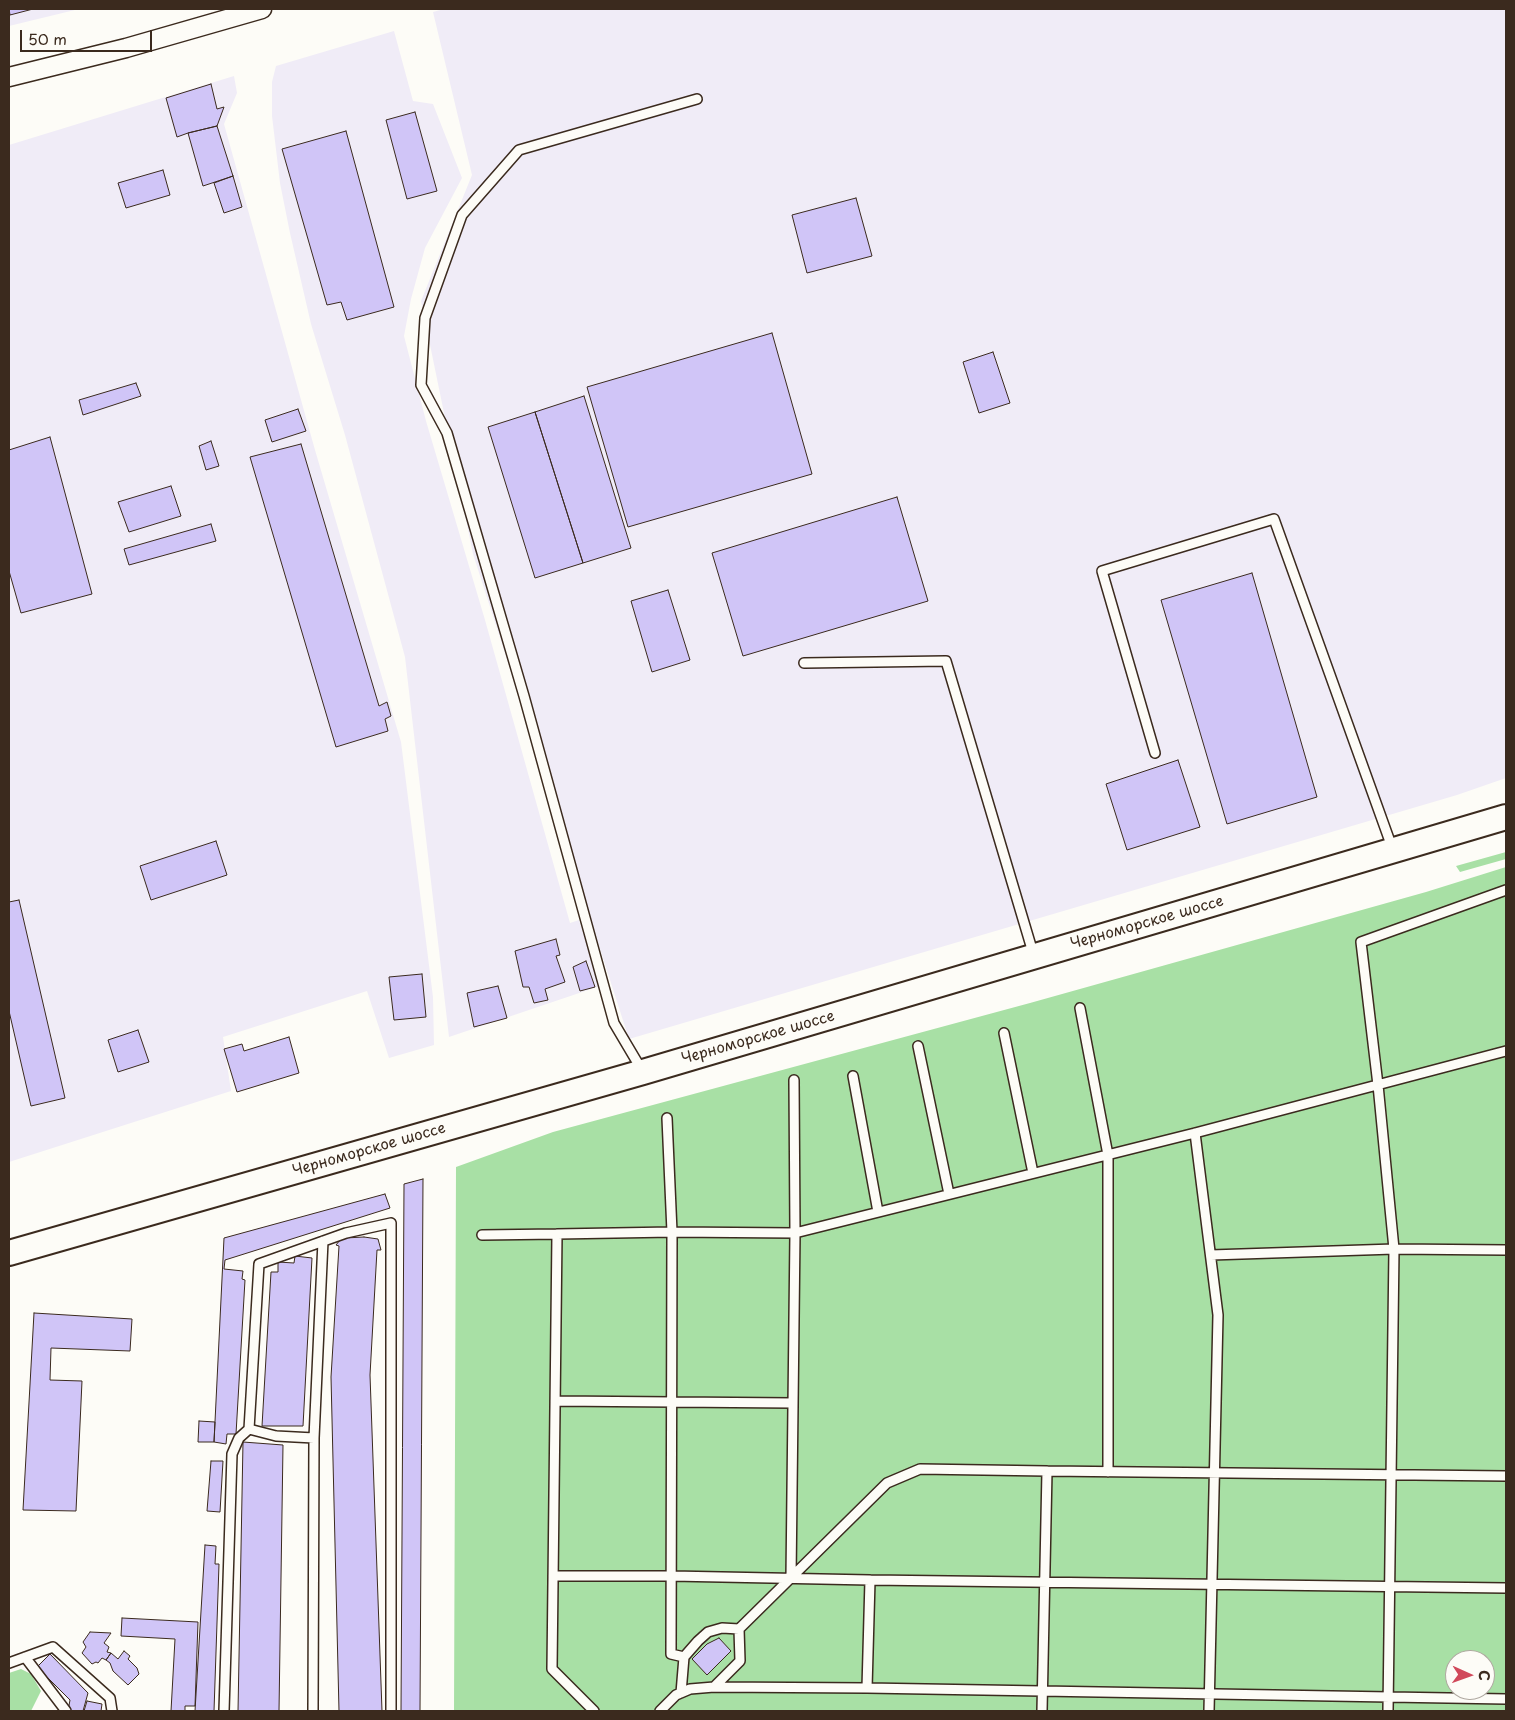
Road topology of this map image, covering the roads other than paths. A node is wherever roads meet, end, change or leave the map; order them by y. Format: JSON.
{"nodes":[{"id":1,"x":262,"y":9,"type":"edge"},
{"id":2,"x":9,"y":77,"type":"edge"},
{"id":3,"x":697,"y":99,"type":"dead end"},
{"id":4,"x":804,"y":663,"type":"dead end"},
{"id":5,"x":1155,"y":754,"type":"dead end"},
{"id":6,"x":1506,"y":817,"type":"edge"},
{"id":7,"x":1393,"y":850,"type":"junction"},
{"id":8,"x":1506,"y":890,"type":"edge"},
{"id":9,"x":1034,"y":956,"type":"junction"},
{"id":10,"x":1080,"y":1008,"type":"dead end"},
{"id":11,"x":1004,"y":1033,"type":"dead end"},
{"id":12,"x":918,"y":1046,"type":"dead end"},
{"id":13,"x":1506,"y":1051,"type":"edge"},
{"id":14,"x":643,"y":1072,"type":"junction"},
{"id":15,"x":853,"y":1076,"type":"dead end"},
{"id":16,"x":794,"y":1080,"type":"dead end"},
{"id":17,"x":1378,"y":1085,"type":"junction"},
{"id":18,"x":667,"y":1118,"type":"dead end"},
{"id":19,"x":1195,"y":1133,"type":"junction"},
{"id":20,"x":1108,"y":1155,"type":"junction"},
{"id":21,"x":1033,"y":1173,"type":"junction"},
{"id":22,"x":949,"y":1194,"type":"junction"},
{"id":23,"x":878,"y":1212,"type":"junction"},
{"id":24,"x":672,"y":1232,"type":"junction"},
{"id":25,"x":795,"y":1233,"type":"junction"},
{"id":26,"x":557,"y":1234,"type":"junction"},
{"id":27,"x":482,"y":1235,"type":"dead end"},
{"id":28,"x":323,"y":1241,"type":"junction"},
{"id":29,"x":1394,"y":1249,"type":"junction"},
{"id":30,"x":1506,"y":1250,"type":"edge"},
{"id":31,"x":9,"y":1253,"type":"edge"},
{"id":32,"x":1211,"y":1255,"type":"junction"},
{"id":33,"x":555,"y":1401,"type":"junction"},
{"id":34,"x":672,"y":1401,"type":"junction"},
{"id":35,"x":793,"y":1403,"type":"junction"},
{"id":36,"x":249,"y":1429,"type":"junction"},
{"id":37,"x":314,"y":1438,"type":"junction"},
{"id":38,"x":1047,"y":1471,"type":"junction"},
{"id":39,"x":1108,"y":1472,"type":"junction"},
{"id":40,"x":1214,"y":1473,"type":"junction"},
{"id":41,"x":1390,"y":1475,"type":"junction"},
{"id":42,"x":1506,"y":1476,"type":"edge"},
{"id":43,"x":553,"y":1576,"type":"junction"},
{"id":44,"x":672,"y":1576,"type":"junction"},
{"id":45,"x":790,"y":1578,"type":"junction"},
{"id":46,"x":870,"y":1580,"type":"junction"},
{"id":47,"x":1044,"y":1582,"type":"junction"},
{"id":48,"x":1212,"y":1584,"type":"junction"},
{"id":49,"x":1389,"y":1587,"type":"junction"},
{"id":50,"x":1506,"y":1588,"type":"edge"},
{"id":51,"x":739,"y":1629,"type":"junction"},
{"id":52,"x":25,"y":1657,"type":"junction"},
{"id":53,"x":684,"y":1657,"type":"junction"},
{"id":54,"x":9,"y":1663,"type":"edge"},
{"id":55,"x":714,"y":1686,"type":"junction"},
{"id":56,"x":866,"y":1688,"type":"junction"},
{"id":57,"x":1042,"y":1692,"type":"junction"},
{"id":58,"x":681,"y":1693,"type":"junction"},
{"id":59,"x":1209,"y":1694,"type":"junction"},
{"id":60,"x":1388,"y":1697,"type":"junction"},
{"id":61,"x":1506,"y":1698,"type":"edge"},
{"id":62,"x":66,"y":1711,"type":"edge"},
{"id":63,"x":112,"y":1711,"type":"edge"},
{"id":64,"x":224,"y":1711,"type":"edge"},
{"id":65,"x":313,"y":1711,"type":"edge"},
{"id":66,"x":391,"y":1711,"type":"edge"},
{"id":67,"x":594,"y":1711,"type":"edge"},
{"id":68,"x":660,"y":1711,"type":"edge"},
{"id":69,"x":1042,"y":1711,"type":"edge"},
{"id":70,"x":1209,"y":1711,"type":"edge"},
{"id":71,"x":1388,"y":1711,"type":"edge"}],
"edges":[{"from":1,"to":2,"type":"street"},
{"from":3,"to":14,"type":"lane"},
{"from":4,"to":9,"type":"lane"},
{"from":5,"to":7,"type":"lane"},
{"from":6,"to":7,"type":"main road","name":"Черноморское шоссе"},
{"from":7,"to":9,"type":"main road","name":"Черноморское шоссе"},
{"from":8,"to":17,"type":"lane"},
{"from":9,"to":14,"type":"main road","name":"Черноморское шоссе"},
{"from":10,"to":20,"type":"lane"},
{"from":11,"to":21,"type":"lane"},
{"from":12,"to":22,"type":"lane"},
{"from":13,"to":17,"type":"lane"},
{"from":14,"to":31,"type":"main road","name":"Черноморское шоссе"},
{"from":15,"to":23,"type":"lane"},
{"from":16,"to":25,"type":"lane"},
{"from":17,"to":19,"type":"lane"},
{"from":17,"to":29,"type":"lane"},
{"from":18,"to":24,"type":"lane"},
{"from":19,"to":20,"type":"lane"},
{"from":19,"to":32,"type":"lane"},
{"from":20,"to":21,"type":"lane"},
{"from":20,"to":39,"type":"lane"},
{"from":21,"to":22,"type":"lane"},
{"from":22,"to":23,"type":"lane"},
{"from":23,"to":25,"type":"lane"},
{"from":24,"to":25,"type":"lane"},
{"from":24,"to":26,"type":"lane"},
{"from":24,"to":34,"type":"lane"},
{"from":25,"to":35,"type":"lane"},
{"from":26,"to":27,"type":"lane"},
{"from":26,"to":33,"type":"lane"},
{"from":28,"to":36,"type":"lane"},
{"from":28,"to":37,"type":"lane"},
{"from":28,"to":66,"type":"lane"},
{"from":29,"to":30,"type":"lane"},
{"from":29,"to":32,"type":"lane"},
{"from":29,"to":41,"type":"lane"},
{"from":32,"to":40,"type":"lane"},
{"from":33,"to":34,"type":"lane"},
{"from":33,"to":43,"type":"lane"},
{"from":34,"to":35,"type":"lane"},
{"from":34,"to":44,"type":"lane"},
{"from":35,"to":45,"type":"lane"},
{"from":36,"to":37,"type":"lane"},
{"from":36,"to":64,"type":"lane"},
{"from":37,"to":65,"type":"lane"},
{"from":38,"to":39,"type":"lane"},
{"from":38,"to":45,"type":"lane"},
{"from":38,"to":47,"type":"lane"},
{"from":39,"to":40,"type":"lane"},
{"from":40,"to":41,"type":"lane"},
{"from":40,"to":48,"type":"lane"},
{"from":41,"to":42,"type":"lane"},
{"from":41,"to":49,"type":"lane"},
{"from":43,"to":44,"type":"lane"},
{"from":43,"to":67,"type":"lane"},
{"from":44,"to":45,"type":"lane"},
{"from":44,"to":53,"type":"lane"},
{"from":45,"to":46,"type":"lane"},
{"from":45,"to":51,"type":"lane"},
{"from":46,"to":47,"type":"lane"},
{"from":46,"to":56,"type":"lane"},
{"from":47,"to":48,"type":"lane"},
{"from":47,"to":57,"type":"lane"},
{"from":48,"to":49,"type":"lane"},
{"from":48,"to":59,"type":"lane"},
{"from":49,"to":50,"type":"lane"},
{"from":49,"to":60,"type":"lane"},
{"from":51,"to":53,"type":"lane"},
{"from":51,"to":55,"type":"lane"},
{"from":52,"to":54,"type":"lane"},
{"from":52,"to":62,"type":"lane"},
{"from":52,"to":63,"type":"lane"},
{"from":53,"to":58,"type":"lane"},
{"from":55,"to":56,"type":"lane"},
{"from":55,"to":58,"type":"lane"},
{"from":56,"to":57,"type":"lane"},
{"from":57,"to":59,"type":"lane"},
{"from":57,"to":69,"type":"lane"},
{"from":58,"to":68,"type":"lane"},
{"from":59,"to":60,"type":"lane"},
{"from":59,"to":70,"type":"lane"},
{"from":60,"to":61,"type":"lane"},
{"from":60,"to":71,"type":"lane"}]}
